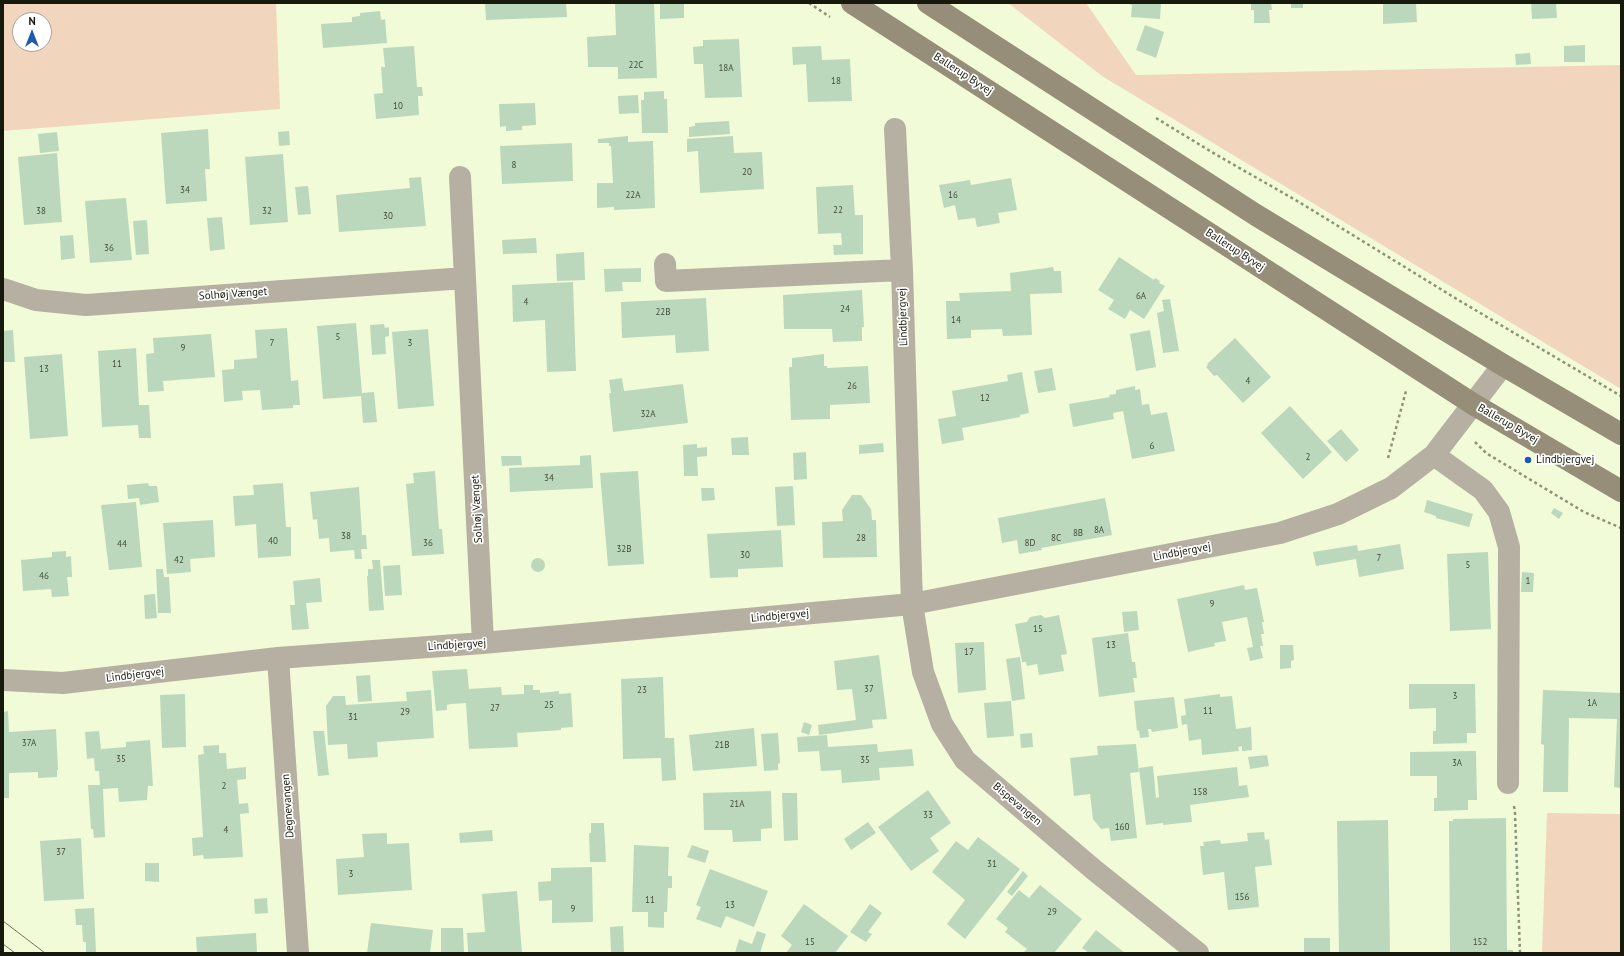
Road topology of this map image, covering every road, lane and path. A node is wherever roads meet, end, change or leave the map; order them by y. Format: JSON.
{"nodes":[{"id":1,"x":852,"y":3,"type":"edge"},
{"id":2,"x":928,"y":3,"type":"edge"},
{"id":3,"x":1154,"y":117,"type":"dead end"},
{"id":4,"x":894,"y":129,"type":"dead end"},
{"id":5,"x":460,"y":177,"type":"dead end"},
{"id":6,"x":665,"y":264,"type":"dead end"},
{"id":7,"x":902,"y":270,"type":"junction"},
{"id":8,"x":465,"y":278,"type":"junction"},
{"id":9,"x":3,"y":289,"type":"edge"},
{"id":10,"x":1502,"y":365,"type":"junction"},
{"id":11,"x":1621,"y":396,"type":"edge"},
{"id":12,"x":1473,"y":404,"type":"junction"},
{"id":13,"x":1621,"y":434,"type":"edge"},
{"id":14,"x":1434,"y":455,"type":"junction"},
{"id":15,"x":1621,"y":491,"type":"edge"},
{"id":16,"x":912,"y":604,"type":"junction"},
{"id":17,"x":483,"y":643,"type":"junction"},
{"id":18,"x":278,"y":658,"type":"junction"},
{"id":19,"x":3,"y":680,"type":"edge"},
{"id":20,"x":1508,"y":783,"type":"joint"},
{"id":21,"x":298,"y":953,"type":"edge"},
{"id":22,"x":1198,"y":953,"type":"edge"},
{"id":23,"x":1520,"y":953,"type":"edge"}],
"edges":[{"from":1,"to":12,"type":"main road","name":"Ballerup Byvej"},
{"from":2,"to":10,"type":"main road"},
{"from":3,"to":11,"type":"path"},
{"from":4,"to":7,"type":"street","name":"Lindbjergvej"},
{"from":5,"to":8,"type":"street","name":"Solhøj Vænget"},
{"from":6,"to":7,"type":"street"},
{"from":7,"to":16,"type":"street","name":"Lindbjergvej"},
{"from":8,"to":9,"type":"street","name":"Solhøj Vænget"},
{"from":8,"to":17,"type":"street","name":"Solhøj Vænget"},
{"from":10,"to":12,"type":"street","name":"Lindbjergvej"},
{"from":10,"to":13,"type":"main road"},
{"from":12,"to":14,"type":"street","name":"Lindbjergvej"},
{"from":12,"to":15,"type":"main road","name":"Ballerup Byvej"},
{"from":14,"to":16,"type":"street","name":"Lindbjergvej"},
{"from":14,"to":20,"type":"street"},
{"from":16,"to":17,"type":"street","name":"Lindbjergvej"},
{"from":16,"to":22,"type":"street","name":"Bispevangen"},
{"from":17,"to":18,"type":"street","name":"Lindbjergvej"},
{"from":18,"to":19,"type":"street","name":"Lindbjergvej"},
{"from":18,"to":21,"type":"street","name":"Degnevangen"},
{"from":20,"to":23,"type":"path"}]}
